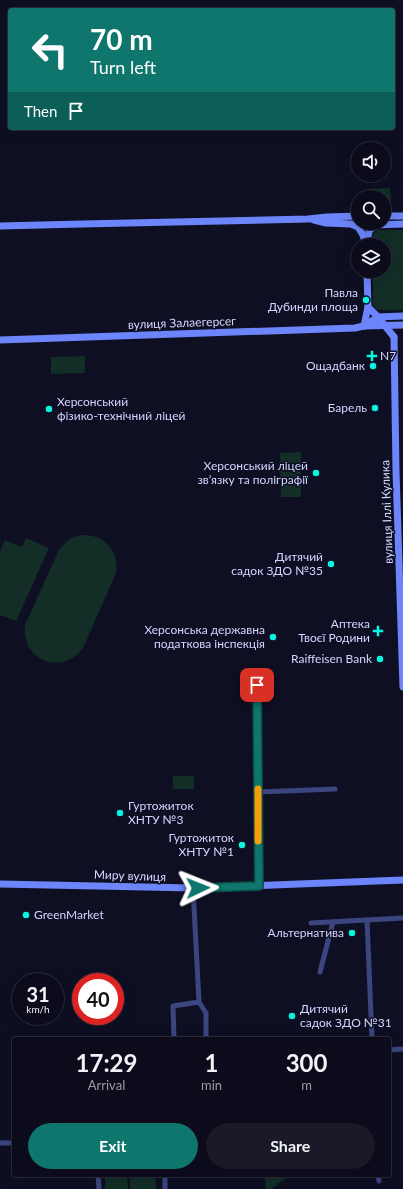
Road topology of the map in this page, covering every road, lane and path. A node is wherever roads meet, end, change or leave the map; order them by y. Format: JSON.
{"nodes":[{"id":1,"x":351,"y":216,"type":"edge"},
{"id":2,"x":400,"y":216,"type":"edge"},
{"id":3,"x":308,"y":219,"type":"junction"},
{"id":4,"x":403,"y":222,"type":"edge"},
{"id":5,"x":0,"y":226,"type":"edge"},
{"id":6,"x":364,"y":238,"type":"edge"},
{"id":7,"x":368,"y":238,"type":"edge"},
{"id":8,"x":367,"y":278,"type":"edge"},
{"id":9,"x":368,"y":307,"type":"junction"},
{"id":10,"x":403,"y":316,"type":"edge"},
{"id":11,"x":378,"y":317,"type":"junction"},
{"id":12,"x":385,"y":325,"type":"junction"},
{"id":13,"x":403,"y":325,"type":"edge"},
{"id":14,"x":364,"y":326,"type":"junction"},
{"id":15,"x":394,"y":337,"type":"junction"},
{"id":16,"x":0,"y":340,"type":"edge"},
{"id":17,"x":402,"y":605,"type":"edge"},
{"id":18,"x":257,"y":685,"type":"dead end"},
{"id":19,"x":403,"y":687,"type":"edge"},
{"id":20,"x":335,"y":789,"type":"dead end"},
{"id":21,"x":258,"y":792,"type":"junction"},
{"id":22,"x":403,"y":880,"type":"edge"},
{"id":23,"x":0,"y":884,"type":"edge"},
{"id":24,"x":259,"y":886,"type":"junction"},
{"id":25,"x":193,"y":888,"type":"junction"},
{"id":26,"x":403,"y":918,"type":"edge"},
{"id":27,"x":367,"y":920,"type":"junction"},
{"id":28,"x":333,"y":922,"type":"junction"},
{"id":29,"x":311,"y":923,"type":"dead end"},
{"id":30,"x":320,"y":972,"type":"dead end"},
{"id":31,"x":199,"y":1002,"type":"junction"},
{"id":32,"x":174,"y":1037,"type":"edge"},
{"id":33,"x":206,"y":1037,"type":"edge"},
{"id":34,"x":372,"y":1037,"type":"edge"},
{"id":35,"x":403,"y":1049,"type":"edge"},
{"id":36,"x":391,"y":1050,"type":"edge"},
{"id":37,"x":0,"y":1143,"type":"edge"},
{"id":38,"x":12,"y":1143,"type":"edge"},
{"id":39,"x":98,"y":1177,"type":"edge"},
{"id":40,"x":165,"y":1177,"type":"edge"},
{"id":41,"x":378,"y":1177,"type":"edge"},
{"id":42,"x":378,"y":1181,"type":"dead end"},
{"id":43,"x":99,"y":1189,"type":"edge"},
{"id":44,"x":166,"y":1189,"type":"edge"}],
"edges":[{"from":1,"to":3,"type":"street"},
{"from":2,"to":4,"type":"street"},
{"from":3,"to":5,"type":"street"},
{"from":3,"to":6,"type":"street"},
{"from":4,"to":7,"type":"street"},
{"from":8,"to":9,"type":"street"},
{"from":9,"to":11,"type":"street"},
{"from":9,"to":14,"type":"street"},
{"from":10,"to":11,"type":"street"},
{"from":11,"to":12,"type":"street"},
{"from":11,"to":14,"type":"street"},
{"from":12,"to":13,"type":"street","name":"вулиця Залаегерсег"},
{"from":12,"to":14,"type":"street","name":"вулиця Залаегерсег"},
{"from":12,"to":15,"type":"street"},
{"from":13,"to":15,"type":"street"},
{"from":14,"to":16,"type":"street","name":"вулиця Залаегерсег"},
{"from":15,"to":17,"type":"street","name":"вулиця Іллі Кулика"},
{"from":17,"to":19,"type":"street","name":"вулиця Іллі Кулика"},
{"from":18,"to":21,"type":"street"},
{"from":20,"to":21,"type":"street"},
{"from":21,"to":24,"type":"street"},
{"from":22,"to":24,"type":"street","name":"Миру вулиця"},
{"from":23,"to":25,"type":"street","name":"Миру вулиця"},
{"from":24,"to":25,"type":"street","name":"Миру вулиця"},
{"from":25,"to":31,"type":"street"},
{"from":26,"to":27,"type":"street"},
{"from":27,"to":28,"type":"street"},
{"from":27,"to":34,"type":"street"},
{"from":28,"to":29,"type":"street"},
{"from":28,"to":30,"type":"street"},
{"from":31,"to":32,"type":"street"},
{"from":31,"to":33,"type":"street"},
{"from":35,"to":36,"type":"street"},
{"from":37,"to":38,"type":"street"},
{"from":39,"to":43,"type":"street"},
{"from":40,"to":44,"type":"street"},
{"from":41,"to":42,"type":"street"}]}
